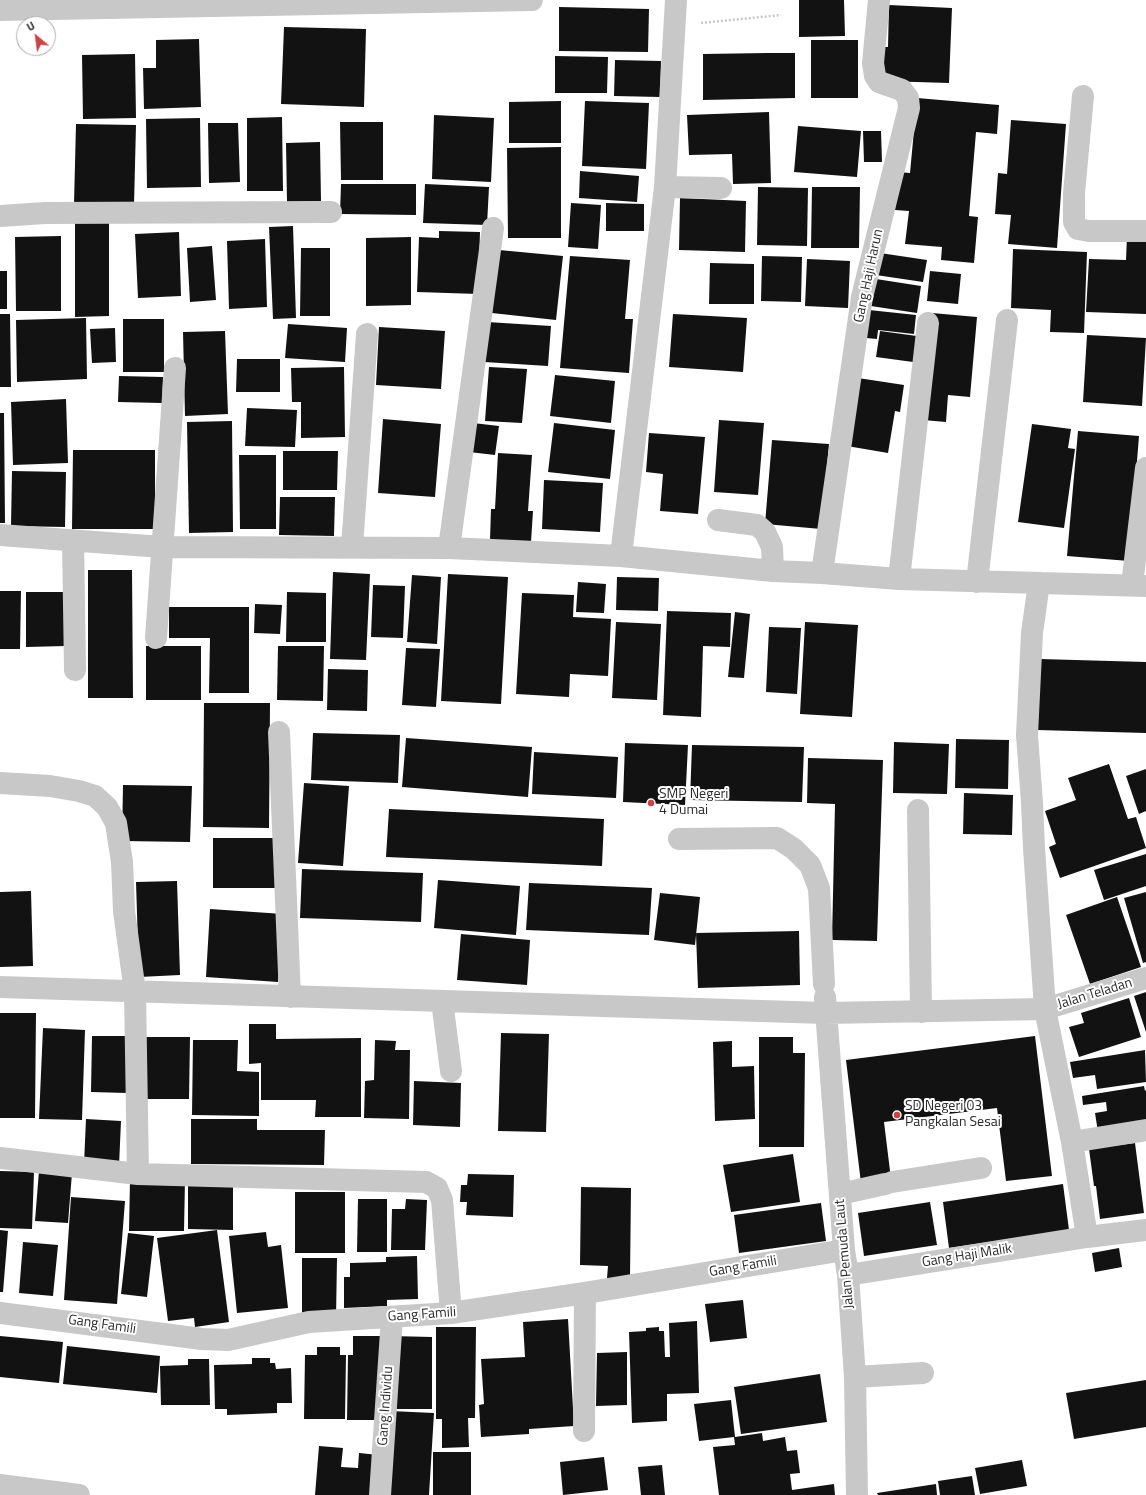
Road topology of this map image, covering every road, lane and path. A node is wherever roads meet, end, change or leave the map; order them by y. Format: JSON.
{"nodes":[{"id":1,"x":532,"y":0,"type":"edge"},
{"id":2,"x":676,"y":0,"type":"edge"},
{"id":3,"x":879,"y":0,"type":"edge"},
{"id":4,"x":387,"y":2,"type":"edge"},
{"id":5,"x":0,"y":10,"type":"edge"},
{"id":6,"x":782,"y":15,"type":"dead end"},
{"id":7,"x":675,"y":25,"type":"junction"},
{"id":8,"x":1083,"y":96,"type":"dead end"},
{"id":9,"x":665,"y":187,"type":"junction"},
{"id":10,"x":721,"y":188,"type":"dead end"},
{"id":11,"x":331,"y":212,"type":"dead end"},
{"id":12,"x":0,"y":216,"type":"edge"},
{"id":13,"x":493,"y":228,"type":"dead end"},
{"id":14,"x":1146,"y":231,"type":"edge"},
{"id":15,"x":1007,"y":320,"type":"dead end"},
{"id":16,"x":928,"y":323,"type":"dead end"},
{"id":17,"x":367,"y":334,"type":"dead end"},
{"id":18,"x":175,"y":368,"type":"dead end"},
{"id":19,"x":1146,"y":468,"type":"edge"},
{"id":20,"x":718,"y":520,"type":"dead end"},
{"id":21,"x":0,"y":535,"type":"edge"},
{"id":22,"x":73,"y":540,"type":"junction"},
{"id":23,"x":162,"y":547,"type":"junction"},
{"id":24,"x":352,"y":547,"type":"junction"},
{"id":25,"x":449,"y":548,"type":"junction"},
{"id":26,"x":621,"y":556,"type":"junction"},
{"id":27,"x":773,"y":571,"type":"junction"},
{"id":28,"x":822,"y":573,"type":"junction"},
{"id":29,"x":899,"y":579,"type":"junction"},
{"id":30,"x":977,"y":582,"type":"junction"},
{"id":31,"x":1039,"y":583,"type":"junction"},
{"id":32,"x":1139,"y":586,"type":"edge"},
{"id":33,"x":156,"y":638,"type":"dead end"},
{"id":34,"x":75,"y":670,"type":"dead end"},
{"id":35,"x":279,"y":732,"type":"dead end"},
{"id":36,"x":0,"y":783,"type":"edge"},
{"id":37,"x":918,"y":810,"type":"dead end"},
{"id":38,"x":679,"y":839,"type":"dead end"},
{"id":39,"x":1146,"y":978,"type":"edge"},
{"id":40,"x":0,"y":987,"type":"edge"},
{"id":41,"x":135,"y":992,"type":"junction"},
{"id":42,"x":290,"y":997,"type":"junction"},
{"id":43,"x":825,"y":998,"type":"junction"},
{"id":44,"x":442,"y":1001,"type":"junction"},
{"id":45,"x":1045,"y":1009,"type":"junction"},
{"id":46,"x":921,"y":1012,"type":"junction"},
{"id":47,"x":451,"y":1071,"type":"dead end"},
{"id":48,"x":1146,"y":1130,"type":"edge"},
{"id":49,"x":1072,"y":1142,"type":"junction"},
{"id":50,"x":0,"y":1158,"type":"edge"},
{"id":51,"x":981,"y":1168,"type":"dead end"},
{"id":52,"x":138,"y":1174,"type":"junction"},
{"id":53,"x":840,"y":1194,"type":"junction"},
{"id":54,"x":1146,"y":1230,"type":"edge"},
{"id":55,"x":1087,"y":1237,"type":"junction"},
{"id":56,"x":844,"y":1250,"type":"junction"},
{"id":57,"x":848,"y":1275,"type":"junction"},
{"id":58,"x":585,"y":1293,"type":"junction"},
{"id":59,"x":0,"y":1312,"type":"edge"},
{"id":60,"x":451,"y":1313,"type":"junction"},
{"id":61,"x":392,"y":1317,"type":"junction"},
{"id":62,"x":923,"y":1373,"type":"dead end"},
{"id":63,"x":855,"y":1376,"type":"junction"},
{"id":64,"x":584,"y":1431,"type":"dead end"},
{"id":65,"x":0,"y":1485,"type":"edge"},
{"id":66,"x":79,"y":1495,"type":"edge"},
{"id":67,"x":380,"y":1495,"type":"edge"},
{"id":68,"x":857,"y":1495,"type":"edge"}],
"edges":[{"from":1,"to":4,"type":"street"},
{"from":2,"to":7,"type":"street"},
{"from":3,"to":28,"type":"street","name":"Gang Haji Harun"},
{"from":4,"to":5,"type":"street"},
{"from":6,"to":7,"type":"path"},
{"from":7,"to":9,"type":"street"},
{"from":8,"to":14,"type":"street"},
{"from":9,"to":10,"type":"street"},
{"from":9,"to":26,"type":"street"},
{"from":11,"to":12,"type":"street"},
{"from":13,"to":25,"type":"street"},
{"from":15,"to":30,"type":"street"},
{"from":16,"to":29,"type":"street"},
{"from":17,"to":24,"type":"street"},
{"from":18,"to":23,"type":"street"},
{"from":19,"to":32,"type":"street"},
{"from":20,"to":27,"type":"street"},
{"from":21,"to":22,"type":"street"},
{"from":22,"to":23,"type":"street"},
{"from":22,"to":34,"type":"street"},
{"from":23,"to":24,"type":"street"},
{"from":23,"to":33,"type":"street"},
{"from":24,"to":25,"type":"street"},
{"from":25,"to":26,"type":"street"},
{"from":26,"to":27,"type":"street"},
{"from":27,"to":28,"type":"street"},
{"from":28,"to":29,"type":"street"},
{"from":29,"to":30,"type":"street"},
{"from":30,"to":31,"type":"street"},
{"from":31,"to":32,"type":"street"},
{"from":31,"to":45,"type":"street"},
{"from":35,"to":42,"type":"street"},
{"from":36,"to":41,"type":"street"},
{"from":37,"to":46,"type":"street"},
{"from":38,"to":43,"type":"street","name":"Jalan Pemuda Laut"},
{"from":39,"to":45,"type":"street","name":"Jalan Teladan"},
{"from":40,"to":41,"type":"street","name":"Jalan Teladan"},
{"from":41,"to":42,"type":"street","name":"Jalan Teladan"},
{"from":41,"to":52,"type":"street"},
{"from":42,"to":44,"type":"street","name":"Jalan Teladan"},
{"from":43,"to":44,"type":"street","name":"Jalan Teladan"},
{"from":43,"to":46,"type":"street","name":"Jalan Teladan"},
{"from":43,"to":53,"type":"street","name":"Jalan Pemuda Laut"},
{"from":44,"to":47,"type":"street"},
{"from":45,"to":46,"type":"street","name":"Jalan Teladan"},
{"from":45,"to":49,"type":"street"},
{"from":48,"to":49,"type":"street"},
{"from":49,"to":55,"type":"street"},
{"from":50,"to":52,"type":"street"},
{"from":51,"to":53,"type":"street"},
{"from":52,"to":60,"type":"street"},
{"from":53,"to":56,"type":"street","name":"Jalan Pemuda Laut"},
{"from":54,"to":55,"type":"street","name":"Gang Haji Malik"},
{"from":55,"to":57,"type":"street","name":"Gang Haji Malik"},
{"from":56,"to":57,"type":"street","name":"Jalan Pemuda Laut"},
{"from":56,"to":58,"type":"street","name":"Gang Famili"},
{"from":57,"to":63,"type":"street","name":"Jalan Pemuda Laut"},
{"from":58,"to":60,"type":"street","name":"Gang Famili"},
{"from":58,"to":64,"type":"street"},
{"from":59,"to":61,"type":"street","name":"Gang Famili"},
{"from":60,"to":61,"type":"street","name":"Gang Famili"},
{"from":61,"to":67,"type":"street","name":"Gang Individu"},
{"from":62,"to":63,"type":"street"},
{"from":63,"to":68,"type":"street","name":"Jalan Pemuda Laut"},
{"from":65,"to":66,"type":"street"}]}
